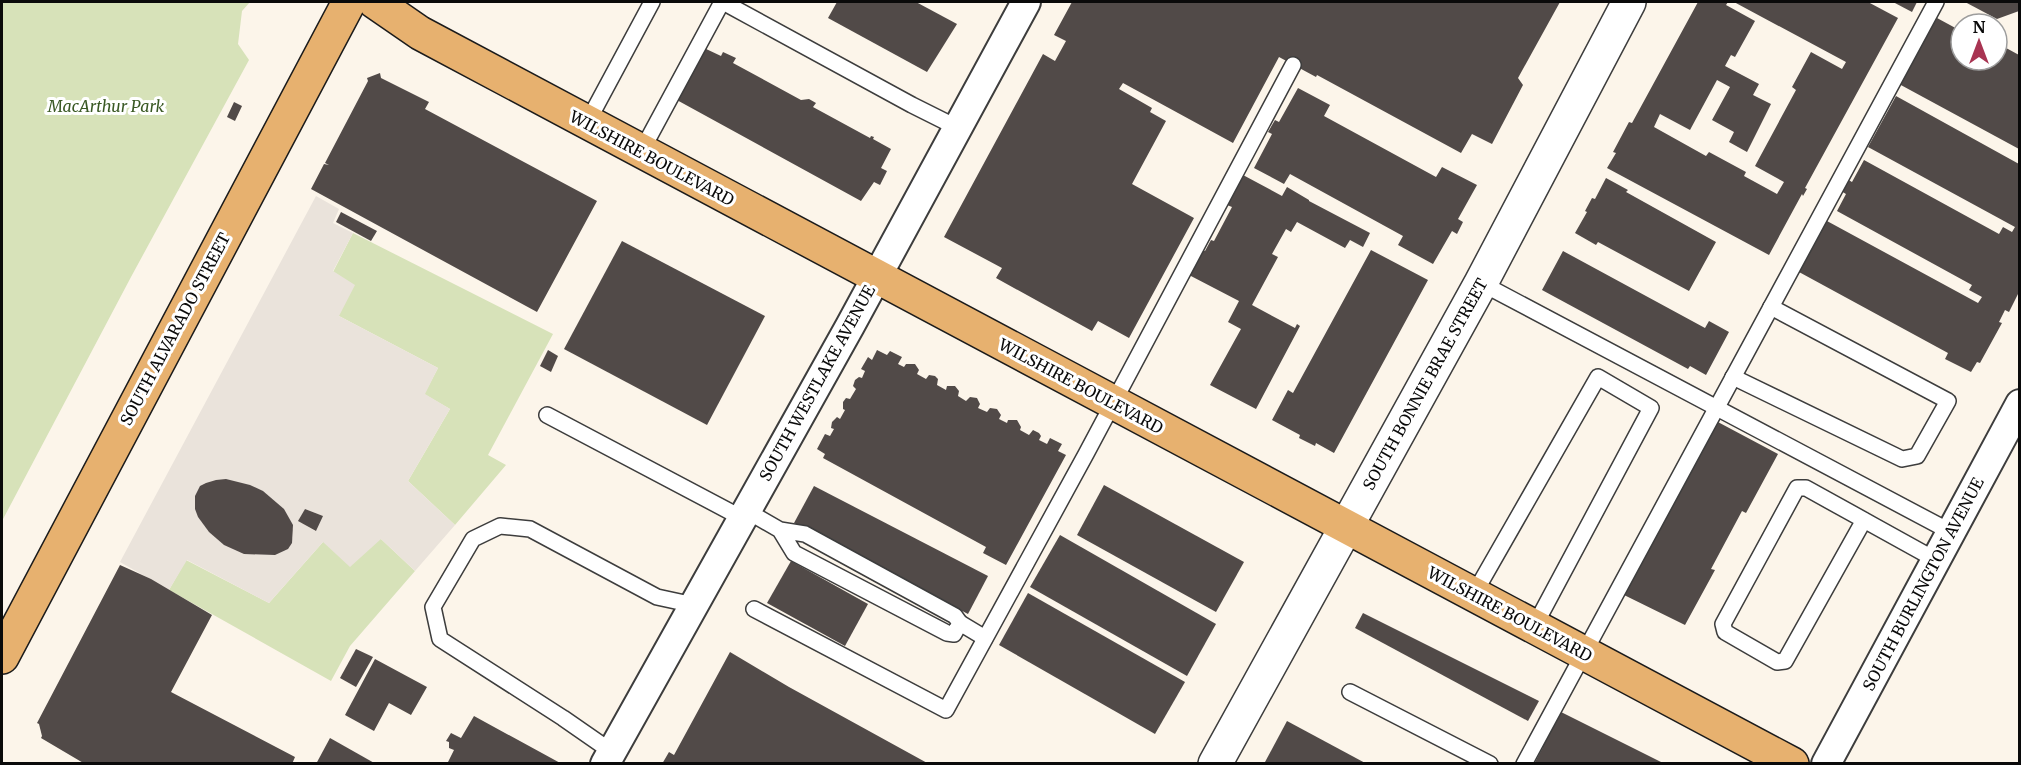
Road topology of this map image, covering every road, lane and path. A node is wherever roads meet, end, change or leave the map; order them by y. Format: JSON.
{"nodes":[{"id":1,"x":349,"y":2,"type":"edge"},
{"id":2,"x":375,"y":2,"type":"edge"},
{"id":3,"x":652,"y":2,"type":"edge"},
{"id":4,"x":722,"y":2,"type":"edge"},
{"id":5,"x":1026,"y":2,"type":"edge"},
{"id":6,"x":1629,"y":2,"type":"edge"},
{"id":7,"x":1936,"y":2,"type":"edge"},
{"id":8,"x":1293,"y":65,"type":"dead end"},
{"id":9,"x":587,"y":123,"type":"junction"},
{"id":10,"x":958,"y":128,"type":"junction"},
{"id":11,"x":641,"y":152,"type":"junction"},
{"id":12,"x":877,"y":277,"type":"junction"},
{"id":13,"x":1481,"y":284,"type":"junction"},
{"id":14,"x":1771,"y":307,"type":"junction"},
{"id":15,"x":1733,"y":377,"type":"junction"},
{"id":16,"x":1113,"y":403,"type":"junction"},
{"id":17,"x":2019,"y":404,"type":"edge"},
{"id":18,"x":1716,"y":408,"type":"junction"},
{"id":19,"x":547,"y":415,"type":"dead end"},
{"id":20,"x":744,"y":514,"type":"junction"},
{"id":21,"x":1864,"y":520,"type":"junction"},
{"id":22,"x":1346,"y":527,"type":"junction"},
{"id":23,"x":780,"y":530,"type":"junction"},
{"id":24,"x":1951,"y":532,"type":"junction"},
{"id":25,"x":1936,"y":560,"type":"junction"},
{"id":26,"x":1474,"y":594,"type":"junction"},
{"id":27,"x":694,"y":605,"type":"junction"},
{"id":28,"x":754,"y":609,"type":"dead end"},
{"id":29,"x":960,"y":623,"type":"junction"},
{"id":30,"x":1534,"y":627,"type":"junction"},
{"id":31,"x":985,"y":638,"type":"junction"},
{"id":32,"x":1584,"y":653,"type":"junction"},
{"id":33,"x":2,"y":657,"type":"edge"},
{"id":34,"x":1350,"y":692,"type":"dead end"},
{"id":35,"x":609,"y":758,"type":"edge"},
{"id":36,"x":1215,"y":764,"type":"edge"},
{"id":37,"x":1490,"y":764,"type":"edge"},
{"id":38,"x":1524,"y":764,"type":"edge"},
{"id":39,"x":1791,"y":764,"type":"edge"},
{"id":40,"x":1826,"y":764,"type":"edge"}],
"edges":[{"from":1,"to":33,"type":"main road","name":"SOUTH ALVARADO STREET"},
{"from":2,"to":9,"type":"main road","name":"WILSHIRE BOULEVARD"},
{"from":3,"to":9,"type":"lane"},
{"from":4,"to":10,"type":"lane"},
{"from":4,"to":11,"type":"lane"},
{"from":5,"to":10,"type":"street","name":"SOUTH WESTLAKE AVENUE"},
{"from":6,"to":13,"type":"street","name":"SOUTH BONNIE BRAE STREET"},
{"from":7,"to":14,"type":"lane"},
{"from":8,"to":16,"type":"lane"},
{"from":9,"to":11,"type":"main road","name":"WILSHIRE BOULEVARD"},
{"from":10,"to":12,"type":"street","name":"SOUTH WESTLAKE AVENUE"},
{"from":11,"to":12,"type":"main road","name":"WILSHIRE BOULEVARD"},
{"from":12,"to":16,"type":"main road","name":"WILSHIRE BOULEVARD"},
{"from":12,"to":20,"type":"street","name":"SOUTH WESTLAKE AVENUE"},
{"from":13,"to":18,"type":"lane"},
{"from":13,"to":22,"type":"street","name":"SOUTH BONNIE BRAE STREET"},
{"from":14,"to":15,"type":"lane"},
{"from":14,"to":15,"type":"lane"},
{"from":15,"to":18,"type":"lane"},
{"from":16,"to":22,"type":"main road","name":"WILSHIRE BOULEVARD"},
{"from":16,"to":31,"type":"lane"},
{"from":17,"to":24,"type":"street","name":"SOUTH BURLINGTON AVENUE"},
{"from":18,"to":24,"type":"lane"},
{"from":18,"to":32,"type":"lane"},
{"from":19,"to":20,"type":"lane"},
{"from":20,"to":23,"type":"lane"},
{"from":20,"to":27,"type":"street","name":"SOUTH WESTLAKE AVENUE"},
{"from":21,"to":21,"type":"lane"},
{"from":21,"to":25,"type":"lane"},
{"from":22,"to":26,"type":"main road","name":"WILSHIRE BOULEVARD"},
{"from":22,"to":36,"type":"street","name":"SOUTH BONNIE BRAE STREET"},
{"from":23,"to":29,"type":"lane"},
{"from":23,"to":29,"type":"lane"},
{"from":24,"to":25,"type":"street","name":"SOUTH BURLINGTON AVENUE"},
{"from":25,"to":40,"type":"street","name":"SOUTH BURLINGTON AVENUE"},
{"from":26,"to":30,"type":"main road","name":"WILSHIRE BOULEVARD"},
{"from":26,"to":30,"type":"lane"},
{"from":27,"to":35,"type":"street","name":"SOUTH WESTLAKE AVENUE"},
{"from":27,"to":35,"type":"lane"},
{"from":28,"to":31,"type":"lane"},
{"from":29,"to":31,"type":"lane"},
{"from":30,"to":32,"type":"main road","name":"WILSHIRE BOULEVARD"},
{"from":32,"to":38,"type":"lane"},
{"from":32,"to":39,"type":"main road","name":"WILSHIRE BOULEVARD"},
{"from":34,"to":37,"type":"lane"}]}
